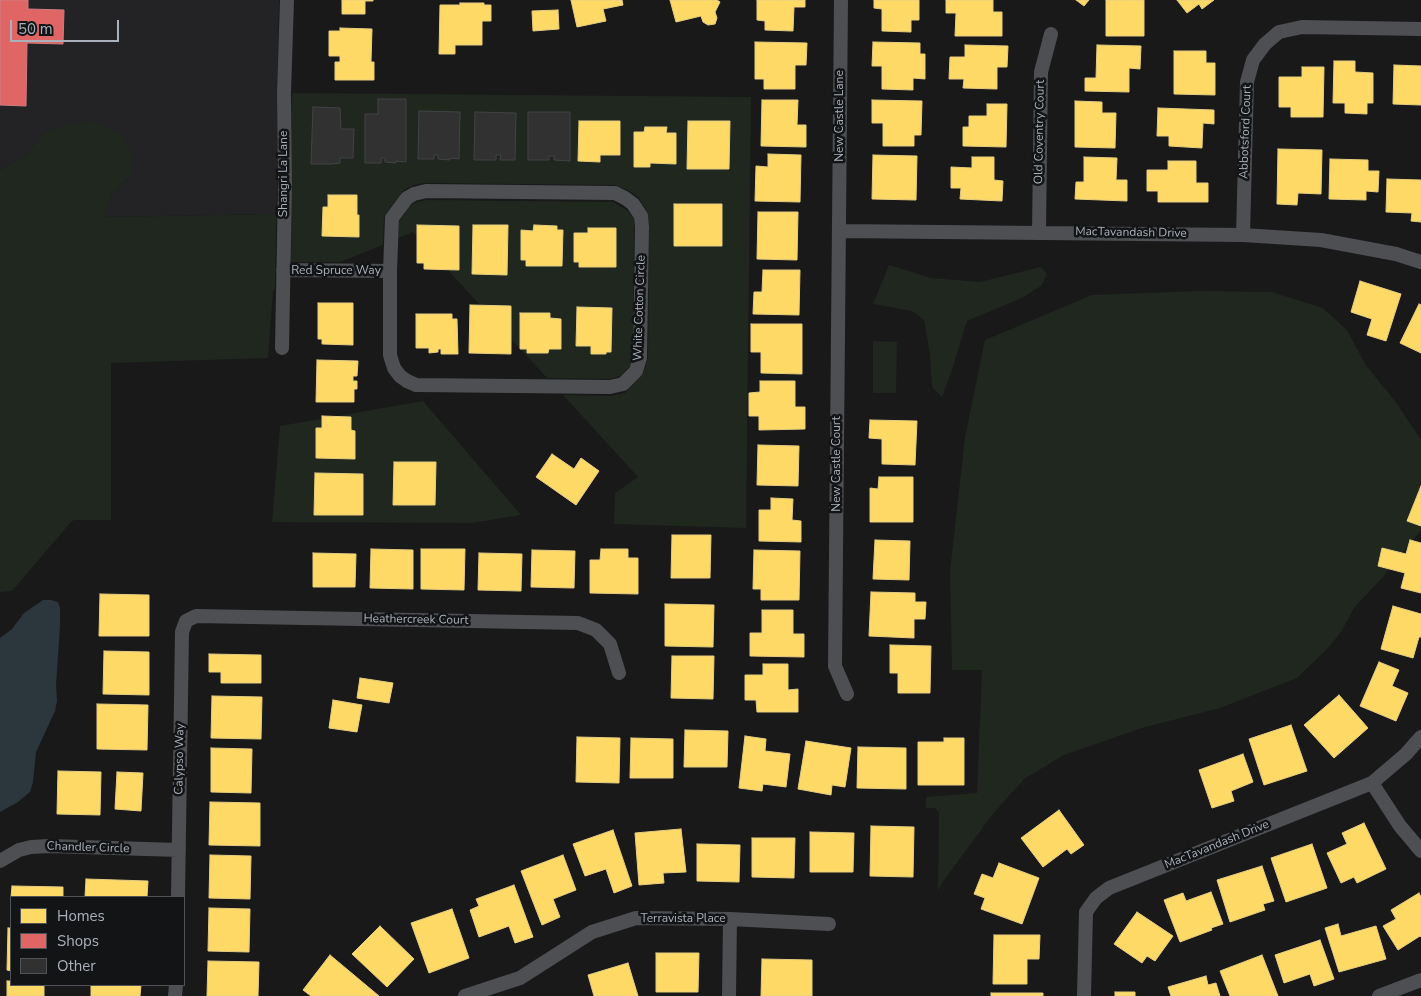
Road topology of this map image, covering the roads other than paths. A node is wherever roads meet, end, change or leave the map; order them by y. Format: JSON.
{"nodes":[{"id":1,"x":287,"y":0,"type":"edge"},
{"id":2,"x":841,"y":0,"type":"edge"},
{"id":3,"x":1421,"y":29,"type":"edge"},
{"id":4,"x":1051,"y":34,"type":"dead end"},
{"id":5,"x":839,"y":231,"type":"junction"},
{"id":6,"x":1039,"y":232,"type":"junction"},
{"id":7,"x":1244,"y":235,"type":"junction"},
{"id":8,"x":1421,"y":262,"type":"edge"},
{"id":9,"x":283,"y":270,"type":"junction"},
{"id":10,"x":390,"y":271,"type":"junction"},
{"id":11,"x":282,"y":348,"type":"dead end"},
{"id":12,"x":186,"y":621,"type":"joint"},
{"id":13,"x":618,"y":673,"type":"dead end"},
{"id":14,"x":847,"y":694,"type":"dead end"},
{"id":15,"x":1421,"y":737,"type":"edge"},
{"id":16,"x":1372,"y":783,"type":"junction"},
{"id":17,"x":179,"y":850,"type":"junction"},
{"id":18,"x":1421,"y":851,"type":"edge"},
{"id":19,"x":0,"y":861,"type":"edge"},
{"id":20,"x":178,"y":896,"type":"edge"},
{"id":21,"x":730,"y":919,"type":"junction"},
{"id":22,"x":830,"y":924,"type":"dead end"},
{"id":23,"x":1421,"y":980,"type":"edge"},
{"id":24,"x":466,"y":996,"type":"edge"},
{"id":25,"x":729,"y":996,"type":"edge"},
{"id":26,"x":1084,"y":996,"type":"edge"},
{"id":27,"x":1379,"y":996,"type":"edge"}],
"edges":[{"from":1,"to":9,"type":"street","name":"Shangri La Lane"},
{"from":2,"to":5,"type":"street","name":"New Castle Lane"},
{"from":3,"to":7,"type":"street","name":"Abbotsford Court"},
{"from":4,"to":6,"type":"street","name":"Old Coventry Court"},
{"from":5,"to":6,"type":"street","name":"MacTavandash Drive"},
{"from":5,"to":14,"type":"street","name":"New Castle Court"},
{"from":6,"to":7,"type":"street","name":"MacTavandash Drive"},
{"from":7,"to":8,"type":"street","name":"MacTavandash Drive"},
{"from":9,"to":10,"type":"street","name":"Red Spruce Way"},
{"from":9,"to":11,"type":"street","name":"Shangri La Lane"},
{"from":10,"to":10,"type":"street","name":"White Cotton Circle"},
{"from":12,"to":13,"type":"street","name":"Heathercreek Court"},
{"from":12,"to":17,"type":"street","name":"Calypso Way"},
{"from":15,"to":16,"type":"street","name":"MacTavandash Drive"},
{"from":16,"to":18,"type":"street"},
{"from":16,"to":26,"type":"street","name":"MacTavandash Drive"},
{"from":17,"to":19,"type":"street","name":"Chandler Circle"},
{"from":17,"to":20,"type":"street","name":"Calypso Way"},
{"from":21,"to":22,"type":"street","name":"Terravista Place"},
{"from":21,"to":24,"type":"street","name":"Terravista Place"},
{"from":21,"to":25,"type":"street"},
{"from":23,"to":27,"type":"street"}]}
